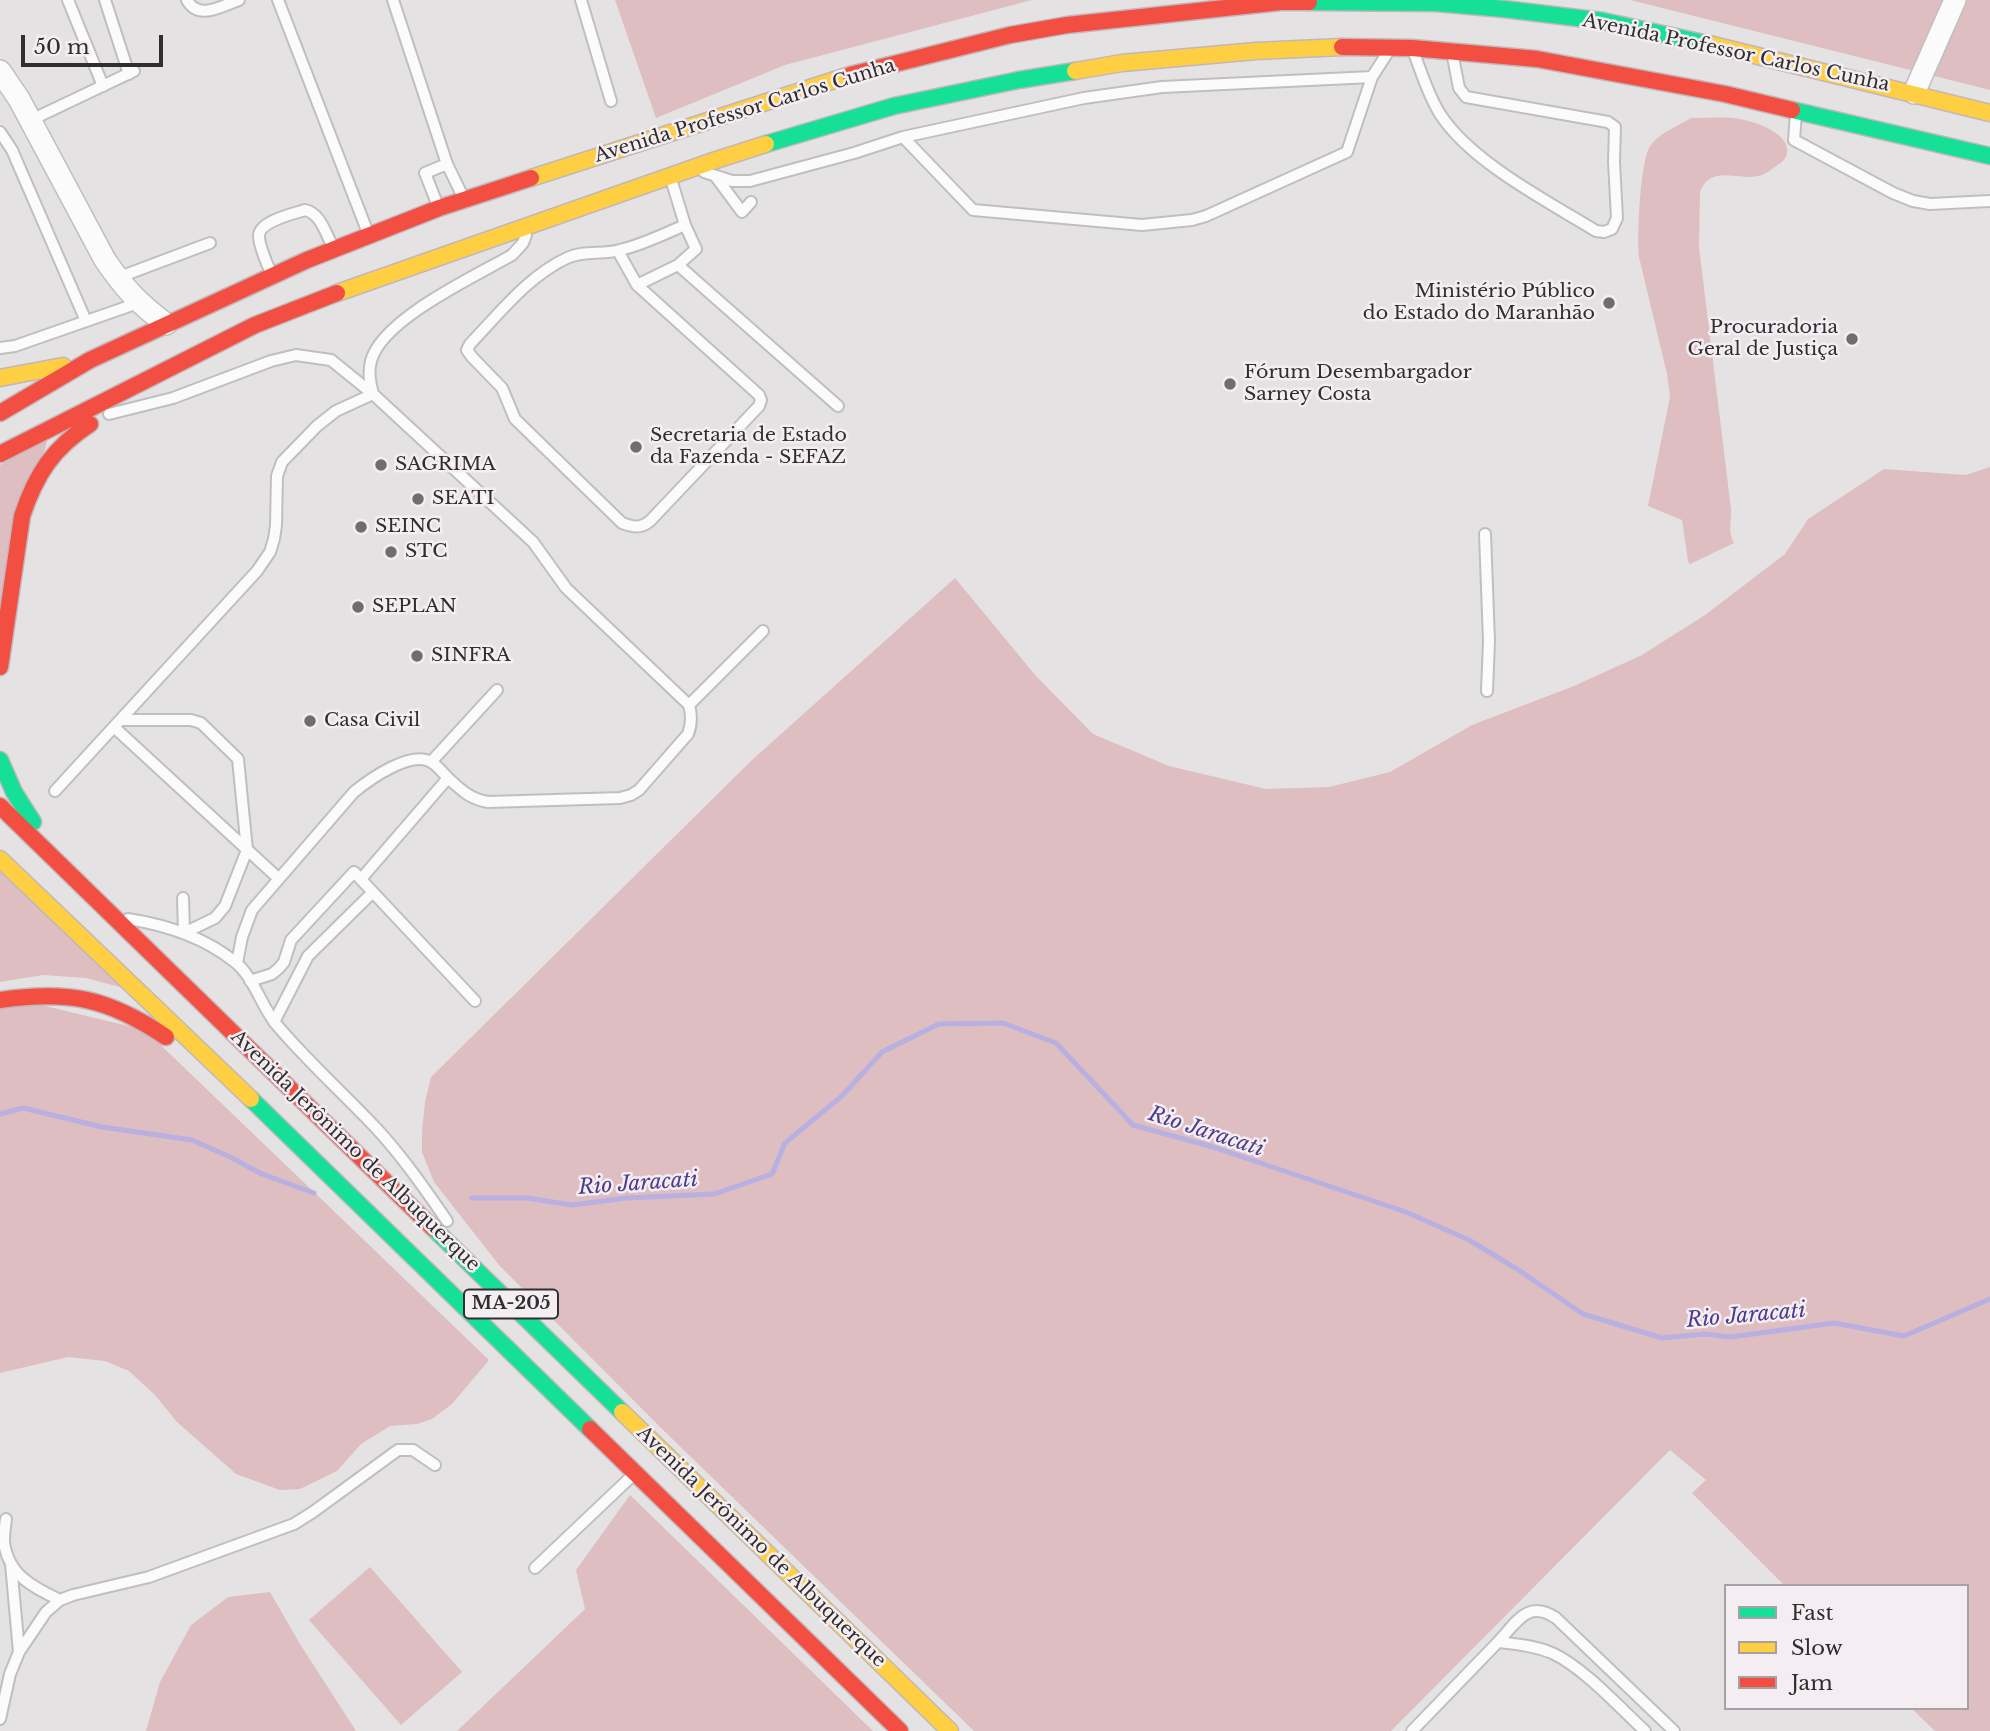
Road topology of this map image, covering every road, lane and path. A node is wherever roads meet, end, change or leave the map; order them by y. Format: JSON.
{"nodes":[{"id":1,"x":68,"y":0,"type":"edge"},
{"id":2,"x":105,"y":0,"type":"edge"},
{"id":3,"x":187,"y":0,"type":"edge"},
{"id":4,"x":239,"y":0,"type":"edge"},
{"id":5,"x":278,"y":0,"type":"edge"},
{"id":6,"x":393,"y":0,"type":"edge"},
{"id":7,"x":580,"y":0,"type":"edge"},
{"id":8,"x":1955,"y":0,"type":"edge"},
{"id":9,"x":1010,"y":35,"type":"junction"},
{"id":10,"x":1391,"y":47,"type":"junction"},
{"id":11,"x":1412,"y":48,"type":"junction"},
{"id":12,"x":1452,"y":51,"type":"junction"},
{"id":13,"x":0,"y":71,"type":"edge"},
{"id":14,"x":1372,"y":78,"type":"junction"},
{"id":15,"x":103,"y":86,"type":"junction"},
{"id":16,"x":1914,"y":93,"type":"junction"},
{"id":17,"x":611,"y":101,"type":"dead end"},
{"id":18,"x":842,"y":106,"type":"dead end"},
{"id":19,"x":894,"y":106,"type":"junction"},
{"id":20,"x":1796,"y":111,"type":"junction"},
{"id":21,"x":1990,"y":113,"type":"edge"},
{"id":22,"x":31,"y":120,"type":"junction"},
{"id":23,"x":0,"y":132,"type":"edge"},
{"id":24,"x":904,"y":137,"type":"junction"},
{"id":25,"x":1990,"y":156,"type":"edge"},
{"id":26,"x":716,"y":160,"type":"junction"},
{"id":27,"x":447,"y":164,"type":"junction"},
{"id":28,"x":696,"y":168,"type":"junction"},
{"id":29,"x":670,"y":177,"type":"junction"},
{"id":30,"x":716,"y":177,"type":"junction"},
{"id":31,"x":465,"y":199,"type":"junction"},
{"id":32,"x":1990,"y":201,"type":"edge"},
{"id":33,"x":751,"y":202,"type":"dead end"},
{"id":34,"x":439,"y":208,"type":"junction"},
{"id":35,"x":685,"y":225,"type":"junction"},
{"id":36,"x":530,"y":226,"type":"junction"},
{"id":37,"x":369,"y":236,"type":"junction"},
{"id":38,"x":210,"y":243,"type":"dead end"},
{"id":39,"x":334,"y":249,"type":"junction"},
{"id":40,"x":618,"y":251,"type":"junction"},
{"id":41,"x":678,"y":265,"type":"junction"},
{"id":42,"x":271,"y":276,"type":"junction"},
{"id":43,"x":117,"y":278,"type":"junction"},
{"id":44,"x":637,"y":285,"type":"junction"},
{"id":45,"x":138,"y":303,"type":"junction"},
{"id":46,"x":86,"y":321,"type":"junction"},
{"id":47,"x":166,"y":324,"type":"junction"},
{"id":48,"x":0,"y":348,"type":"edge"},
{"id":49,"x":190,"y":359,"type":"junction"},
{"id":50,"x":90,"y":360,"type":"junction"},
{"id":51,"x":0,"y":378,"type":"edge"},
{"id":52,"x":373,"y":394,"type":"junction"},
{"id":53,"x":838,"y":406,"type":"dead end"},
{"id":54,"x":0,"y":413,"type":"edge"},
{"id":55,"x":105,"y":415,"type":"junction"},
{"id":56,"x":0,"y":454,"type":"edge"},
{"id":57,"x":1485,"y":534,"type":"dead end"},
{"id":58,"x":762,"y":631,"type":"dead end"},
{"id":59,"x":0,"y":667,"type":"edge"},
{"id":60,"x":497,"y":690,"type":"dead end"},
{"id":61,"x":1488,"y":691,"type":"dead end"},
{"id":62,"x":689,"y":705,"type":"junction"},
{"id":63,"x":119,"y":724,"type":"junction"},
{"id":64,"x":0,"y":760,"type":"edge"},
{"id":65,"x":431,"y":762,"type":"junction"},
{"id":66,"x":448,"y":778,"type":"junction"},
{"id":67,"x":55,"y":791,"type":"dead end"},
{"id":68,"x":0,"y":806,"type":"edge"},
{"id":69,"x":247,"y":850,"type":"junction"},
{"id":70,"x":0,"y":859,"type":"edge"},
{"id":71,"x":72,"y":876,"type":"junction"},
{"id":72,"x":357,"y":876,"type":"junction"},
{"id":73,"x":278,"y":878,"type":"junction"},
{"id":74,"x":373,"y":892,"type":"junction"},
{"id":75,"x":183,"y":898,"type":"dead end"},
{"id":76,"x":115,"y":917,"type":"junction"},
{"id":77,"x":184,"y":933,"type":"junction"},
{"id":78,"x":237,"y":963,"type":"junction"},
{"id":79,"x":250,"y":981,"type":"junction"},
{"id":80,"x":0,"y":1000,"type":"edge"},
{"id":81,"x":475,"y":1001,"type":"dead end"},
{"id":82,"x":274,"y":1022,"type":"junction"},
{"id":83,"x":260,"y":1108,"type":"junction"},
{"id":84,"x":487,"y":1282,"type":"junction"},
{"id":85,"x":435,"y":1465,"type":"dead end"},
{"id":86,"x":635,"y":1473,"type":"junction"},
{"id":87,"x":6,"y":1519,"type":"dead end"},
{"id":88,"x":11,"y":1563,"type":"junction"},
{"id":89,"x":535,"y":1569,"type":"dead end"},
{"id":90,"x":60,"y":1600,"type":"junction"},
{"id":91,"x":1498,"y":1642,"type":"junction"},
{"id":92,"x":19,"y":1652,"type":"junction"},
{"id":93,"x":0,"y":1719,"type":"edge"},
{"id":94,"x":900,"y":1731,"type":"edge"},
{"id":95,"x":950,"y":1731,"type":"edge"},
{"id":96,"x":1412,"y":1731,"type":"edge"},
{"id":97,"x":1646,"y":1731,"type":"edge"},
{"id":98,"x":1674,"y":1731,"type":"edge"}],
"edges":[{"from":1,"to":15,"type":"lane"},
{"from":2,"to":15,"type":"lane"},
{"from":3,"to":4,"type":"lane"},
{"from":5,"to":37,"type":"lane"},
{"from":6,"to":27,"type":"lane"},
{"from":7,"to":17,"type":"lane"},
{"from":8,"to":16,"type":"street"},
{"from":9,"to":16,"type":"main road","name":"Avenida Professor Carlos Cunha"},
{"from":9,"to":19,"type":"main road"},
{"from":9,"to":31,"type":"main road","name":"Avenida Professor Carlos Cunha"},
{"from":10,"to":11,"type":"main road","name":"Avenida Professor Carlos Cunha"},
{"from":10,"to":14,"type":"lane"},
{"from":10,"to":19,"type":"main road","name":"Avenida Professor Carlos Cunha"},
{"from":11,"to":12,"type":"main road","name":"Avenida Professor Carlos Cunha"},
{"from":11,"to":12,"type":"lane"},
{"from":12,"to":20,"type":"main road","name":"Avenida Professor Carlos Cunha"},
{"from":13,"to":22,"type":"street"},
{"from":14,"to":24,"type":"lane"},
{"from":14,"to":24,"type":"lane"},
{"from":15,"to":22,"type":"lane"},
{"from":16,"to":21,"type":"main road","name":"Avenida Professor Carlos Cunha"},
{"from":18,"to":26,"type":"main road"},
{"from":19,"to":26,"type":"main road","name":"Avenida Professor Carlos Cunha"},
{"from":20,"to":25,"type":"main road","name":"Avenida Professor Carlos Cunha"},
{"from":20,"to":32,"type":"lane"},
{"from":22,"to":43,"type":"street"},
{"from":23,"to":46,"type":"lane"},
{"from":24,"to":30,"type":"lane"},
{"from":26,"to":28,"type":"main road","name":"Avenida Professor Carlos Cunha"},
{"from":27,"to":31,"type":"lane"},
{"from":27,"to":34,"type":"lane"},
{"from":28,"to":29,"type":"main road","name":"Avenida Professor Carlos Cunha"},
{"from":28,"to":30,"type":"lane"},
{"from":29,"to":35,"type":"lane"},
{"from":29,"to":36,"type":"main road","name":"Avenida Professor Carlos Cunha"},
{"from":30,"to":33,"type":"lane"},
{"from":31,"to":34,"type":"main road","name":"Avenida Professor Carlos Cunha"},
{"from":34,"to":37,"type":"main road","name":"Avenida Professor Carlos Cunha"},
{"from":35,"to":40,"type":"lane"},
{"from":35,"to":41,"type":"lane"},
{"from":36,"to":49,"type":"main road","name":"Avenida Professor Carlos Cunha"},
{"from":36,"to":52,"type":"lane"},
{"from":37,"to":39,"type":"main road","name":"Avenida Professor Carlos Cunha"},
{"from":38,"to":43,"type":"lane"},
{"from":39,"to":42,"type":"main road","name":"Avenida Professor Carlos Cunha"},
{"from":39,"to":42,"type":"lane"},
{"from":40,"to":44,"type":"lane"},
{"from":40,"to":44,"type":"lane"},
{"from":41,"to":44,"type":"lane"},
{"from":41,"to":53,"type":"lane"},
{"from":42,"to":47,"type":"main road","name":"Avenida Professor Carlos Cunha"},
{"from":43,"to":45,"type":"street"},
{"from":45,"to":46,"type":"lane"},
{"from":45,"to":47,"type":"street"},
{"from":46,"to":48,"type":"lane"},
{"from":47,"to":50,"type":"main road","name":"Avenida Professor Carlos Cunha"},
{"from":49,"to":55,"type":"main road"},
{"from":49,"to":56,"type":"main road","name":"Avenida Professor Carlos Cunha"},
{"from":50,"to":51,"type":"main road"},
{"from":50,"to":54,"type":"main road","name":"Avenida Professor Carlos Cunha"},
{"from":52,"to":55,"type":"lane"},
{"from":52,"to":62,"type":"lane"},
{"from":52,"to":63,"type":"lane"},
{"from":55,"to":59,"type":"main road"},
{"from":57,"to":61,"type":"lane"},
{"from":58,"to":62,"type":"lane"},
{"from":60,"to":65,"type":"lane"},
{"from":62,"to":66,"type":"lane"},
{"from":63,"to":67,"type":"lane"},
{"from":63,"to":69,"type":"lane"},
{"from":63,"to":69,"type":"lane"},
{"from":64,"to":71,"type":"main road"},
{"from":65,"to":66,"type":"lane"},
{"from":65,"to":73,"type":"lane"},
{"from":66,"to":72,"type":"lane"},
{"from":68,"to":71,"type":"main road","name":"Avenida Jerônimo de Albuquerque","number":"MA-205"},
{"from":69,"to":73,"type":"lane"},
{"from":69,"to":77,"type":"lane"},
{"from":70,"to":83,"type":"main road","name":"Avenida Jerônimo de Albuquerque","number":"MA-205"},
{"from":71,"to":76,"type":"main road","name":"Avenida Jerônimo de Albuquerque","number":"MA-205"},
{"from":72,"to":74,"type":"lane"},
{"from":72,"to":79,"type":"lane"},
{"from":73,"to":78,"type":"lane"},
{"from":74,"to":81,"type":"lane"},
{"from":74,"to":82,"type":"lane"},
{"from":75,"to":77,"type":"lane"},
{"from":76,"to":77,"type":"lane"},
{"from":76,"to":84,"type":"main road","name":"Avenida Jerônimo de Albuquerque","number":"MA-205"},
{"from":77,"to":78,"type":"lane"},
{"from":78,"to":79,"type":"lane"},
{"from":79,"to":82,"type":"lane"},
{"from":80,"to":83,"type":"main road"},
{"from":82,"to":84,"type":"lane"},
{"from":83,"to":86,"type":"main road","name":"Avenida Jerônimo de Albuquerque","number":"MA-205"},
{"from":84,"to":95,"type":"main road","name":"Avenida Jerônimo de Albuquerque","number":"MA-205"},
{"from":85,"to":90,"type":"lane"},
{"from":86,"to":89,"type":"lane"},
{"from":86,"to":94,"type":"main road","name":"Avenida Jerônimo de Albuquerque","number":"MA-205"},
{"from":87,"to":88,"type":"lane"},
{"from":88,"to":90,"type":"lane"},
{"from":88,"to":92,"type":"lane"},
{"from":90,"to":92,"type":"lane"},
{"from":91,"to":96,"type":"lane"},
{"from":91,"to":97,"type":"lane"},
{"from":91,"to":98,"type":"lane"},
{"from":92,"to":93,"type":"lane"}]}
